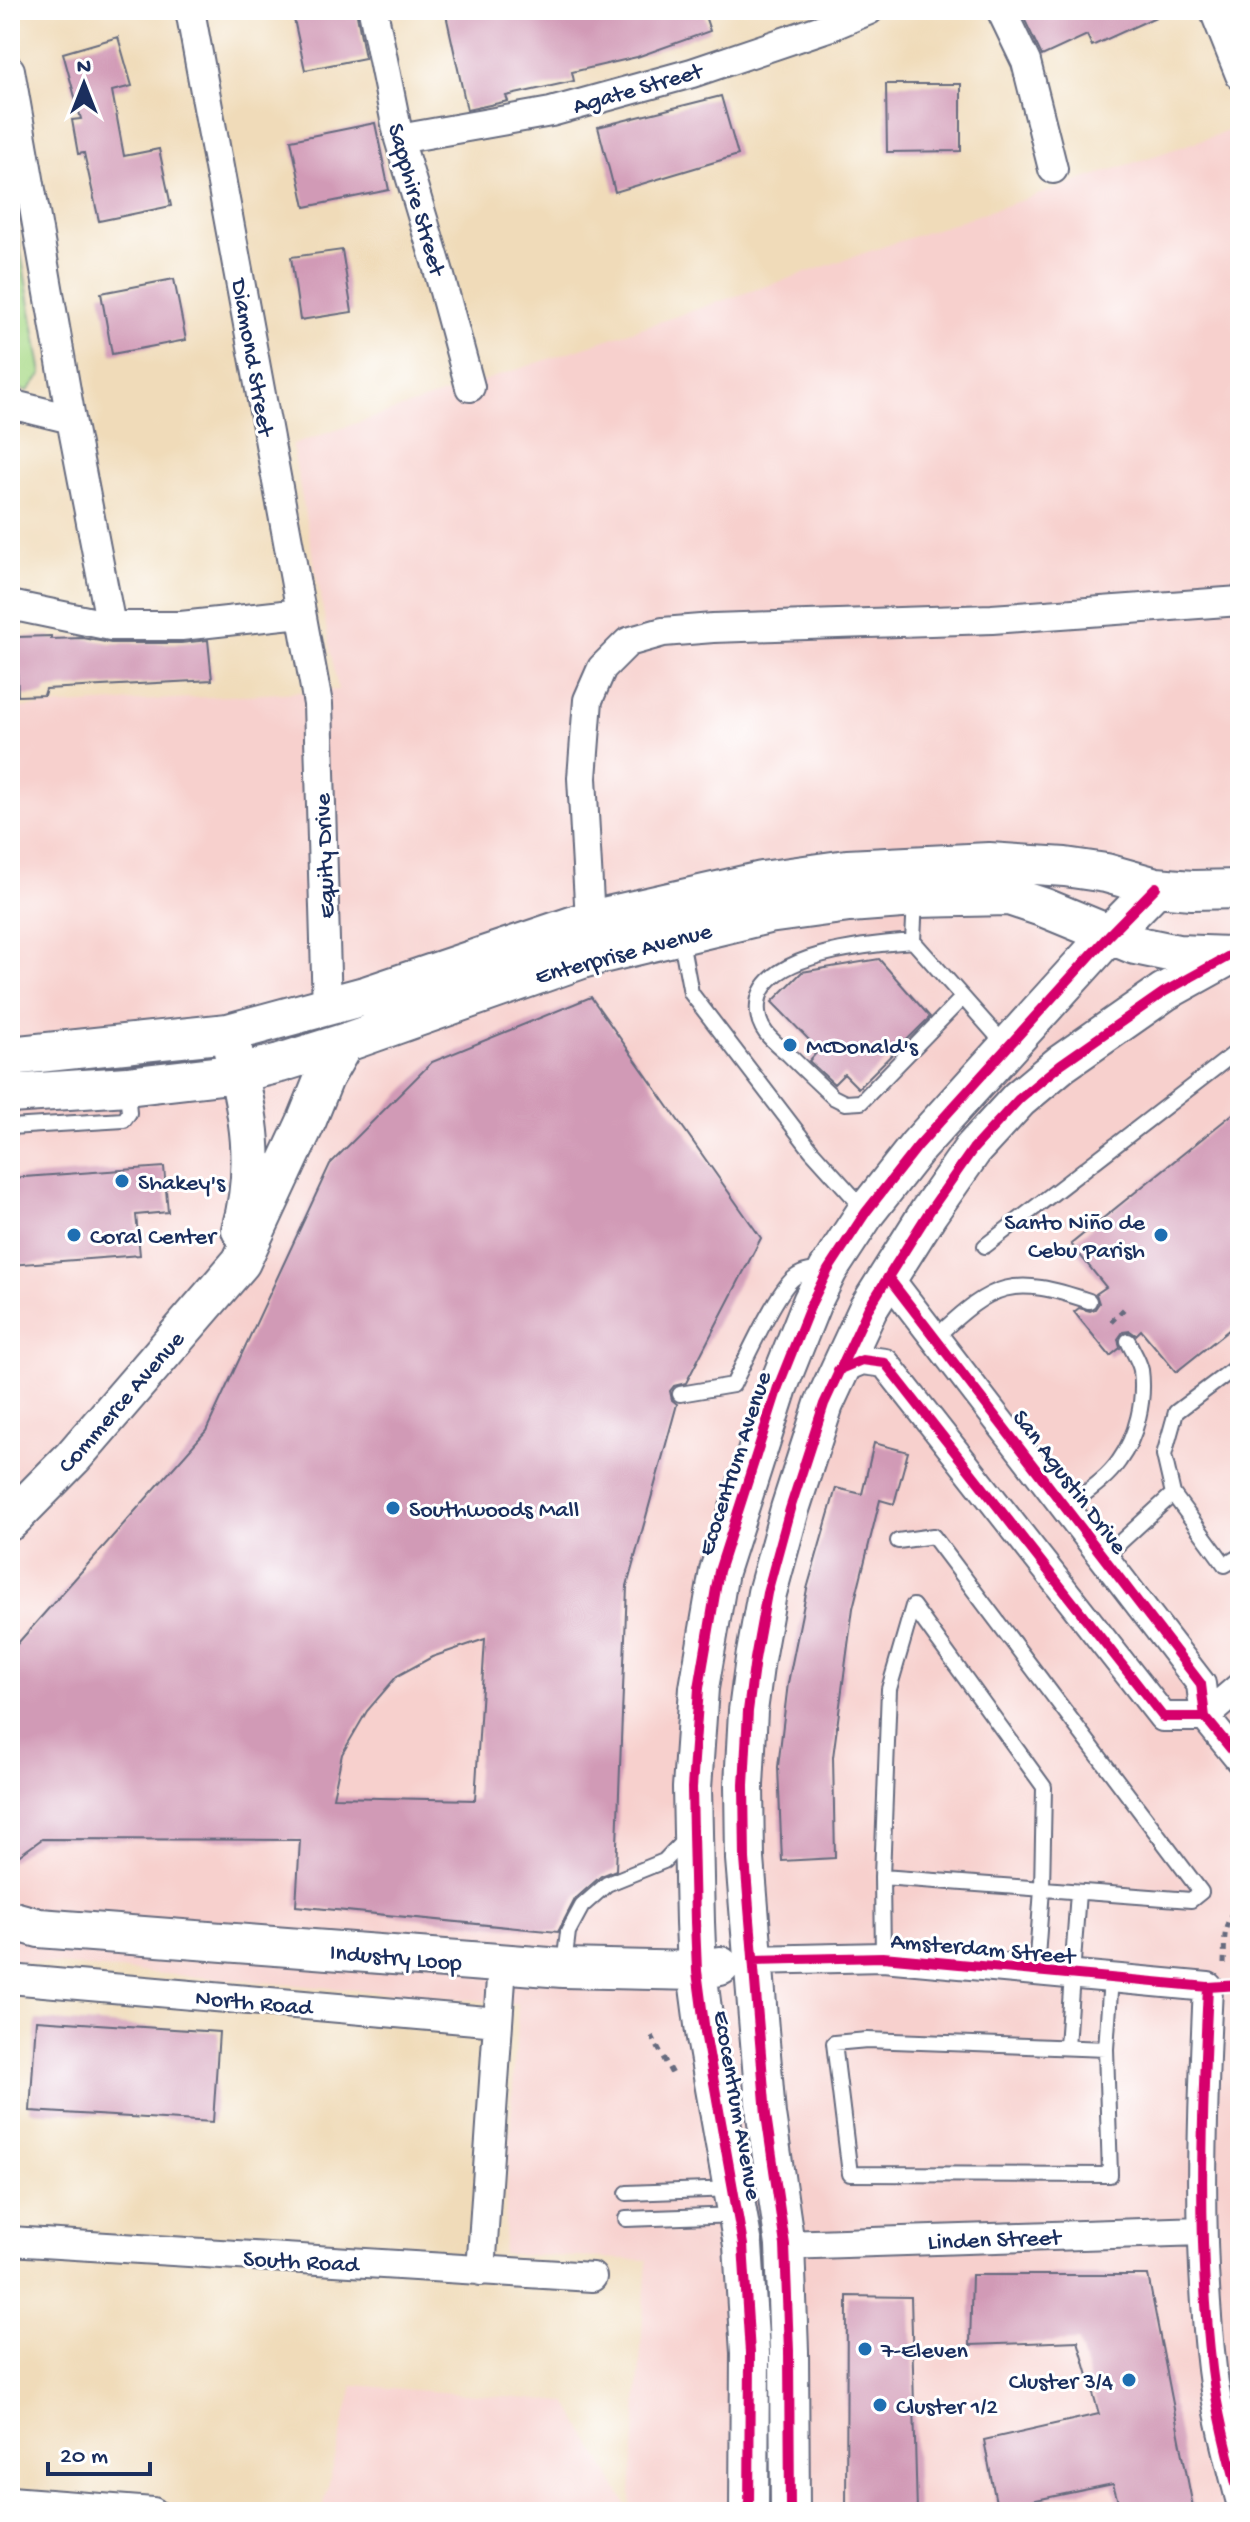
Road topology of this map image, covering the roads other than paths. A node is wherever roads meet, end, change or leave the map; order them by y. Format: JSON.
{"nodes":[{"id":1,"x":190,"y":10,"type":"edge"},
{"id":2,"x":373,"y":10,"type":"edge"},
{"id":3,"x":869,"y":10,"type":"edge"},
{"id":4,"x":1001,"y":10,"type":"edge"},
{"id":5,"x":1214,"y":10,"type":"edge"},
{"id":6,"x":10,"y":70,"type":"edge"},
{"id":7,"x":1240,"y":75,"type":"edge"},
{"id":8,"x":399,"y":139,"type":"junction"},
{"id":9,"x":1053,"y":169,"type":"dead end"},
{"id":10,"x":470,"y":387,"type":"dead end"},
{"id":11,"x":10,"y":404,"type":"edge"},
{"id":12,"x":71,"y":419,"type":"junction"},
{"id":13,"x":1240,"y":601,"type":"edge"},
{"id":14,"x":10,"y":605,"type":"edge"},
{"id":15,"x":301,"y":613,"type":"junction"},
{"id":16,"x":111,"y":626,"type":"junction"},
{"id":17,"x":318,"y":704,"type":"joint"},
{"id":18,"x":1156,"y":887,"type":"junction"},
{"id":19,"x":1240,"y":889,"type":"edge"},
{"id":20,"x":915,"y":898,"type":"junction"},
{"id":21,"x":590,"y":920,"type":"junction"},
{"id":22,"x":680,"y":934,"type":"junction"},
{"id":23,"x":1109,"y":935,"type":"junction"},
{"id":24,"x":913,"y":941,"type":"junction"},
{"id":25,"x":1236,"y":961,"type":"edge"},
{"id":26,"x":962,"y":998,"type":"junction"},
{"id":27,"x":327,"y":1008,"type":"junction"},
{"id":28,"x":228,"y":1033,"type":"junction"},
{"id":29,"x":344,"y":1043,"type":"junction"},
{"id":30,"x":1008,"y":1048,"type":"junction"},
{"id":31,"x":1240,"y":1049,"type":"edge"},
{"id":32,"x":10,"y":1056,"type":"edge"},
{"id":33,"x":239,"y":1073,"type":"junction"},
{"id":34,"x":127,"y":1086,"type":"junction"},
{"id":35,"x":10,"y":1094,"type":"edge"},
{"id":36,"x":10,"y":1127,"type":"edge"},
{"id":37,"x":866,"y":1212,"type":"junction"},
{"id":38,"x":985,"y":1246,"type":"dead end"},
{"id":39,"x":828,"y":1270,"type":"junction"},
{"id":40,"x":888,"y":1277,"type":"junction"},
{"id":41,"x":228,"y":1279,"type":"junction"},
{"id":42,"x":1089,"y":1301,"type":"dead end"},
{"id":43,"x":936,"y":1337,"type":"junction"},
{"id":44,"x":1128,"y":1341,"type":"dead end"},
{"id":45,"x":1240,"y":1364,"type":"edge"},
{"id":46,"x":838,"y":1370,"type":"junction"},
{"id":47,"x":680,"y":1394,"type":"dead end"},
{"id":48,"x":1173,"y":1494,"type":"junction"},
{"id":49,"x":1067,"y":1507,"type":"junction"},
{"id":50,"x":10,"y":1521,"type":"edge"},
{"id":51,"x":898,"y":1541,"type":"dead end"},
{"id":52,"x":1240,"y":1556,"type":"edge"},
{"id":53,"x":1103,"y":1558,"type":"junction"},
{"id":54,"x":1240,"y":1687,"type":"edge"},
{"id":55,"x":1205,"y":1717,"type":"junction"},
{"id":56,"x":1240,"y":1760,"type":"edge"},
{"id":57,"x":692,"y":1831,"type":"junction"},
{"id":58,"x":882,"y":1877,"type":"junction"},
{"id":59,"x":1042,"y":1889,"type":"junction"},
{"id":60,"x":1078,"y":1892,"type":"junction"},
{"id":61,"x":20,"y":1927,"type":"edge"},
{"id":62,"x":883,"y":1957,"type":"junction"},
{"id":63,"x":753,"y":1960,"type":"junction"},
{"id":64,"x":502,"y":1965,"type":"junction"},
{"id":65,"x":563,"y":1968,"type":"junction"},
{"id":66,"x":697,"y":1971,"type":"junction"},
{"id":67,"x":1036,"y":1971,"type":"junction"},
{"id":68,"x":1071,"y":1975,"type":"junction"},
{"id":69,"x":1111,"y":1978,"type":"junction"},
{"id":70,"x":10,"y":1979,"type":"edge"},
{"id":71,"x":498,"y":2022,"type":"junction"},
{"id":72,"x":1067,"y":2046,"type":"junction"},
{"id":73,"x":1106,"y":2049,"type":"junction"},
{"id":74,"x":627,"y":2193,"type":"dead end"},
{"id":75,"x":736,"y":2202,"type":"junction"},
{"id":76,"x":626,"y":2219,"type":"dead end"},
{"id":77,"x":1202,"y":2231,"type":"junction"},
{"id":78,"x":10,"y":2241,"type":"edge"},
{"id":79,"x":785,"y":2245,"type":"junction"},
{"id":80,"x":481,"y":2271,"type":"junction"},
{"id":81,"x":592,"y":2277,"type":"dead end"},
{"id":82,"x":1240,"y":2499,"type":"edge"},
{"id":83,"x":10,"y":2501,"type":"edge"},
{"id":84,"x":67,"y":2509,"type":"edge"},
{"id":85,"x":153,"y":2512,"type":"edge"},
{"id":86,"x":749,"y":2512,"type":"edge"},
{"id":87,"x":790,"y":2512,"type":"edge"}],
"edges":[{"from":1,"to":15,"type":"street","name":"Diamond Street"},
{"from":2,"to":8,"type":"street","name":"Sapphire Street"},
{"from":3,"to":8,"type":"street","name":"Agate Street"},
{"from":4,"to":9,"type":"street"},
{"from":5,"to":7,"type":"street"},
{"from":6,"to":12,"type":"street"},
{"from":8,"to":10,"type":"street","name":"Sapphire Street"},
{"from":11,"to":12,"type":"street"},
{"from":12,"to":16,"type":"street"},
{"from":13,"to":21,"type":"street"},
{"from":14,"to":16,"type":"street"},
{"from":15,"to":16,"type":"street"},
{"from":15,"to":17,"type":"street","name":"Diamond Street"},
{"from":17,"to":27,"type":"street","name":"Equity Drive"},
{"from":18,"to":19,"type":"street","name":"Enterprise Avenue"},
{"from":18,"to":21,"type":"street","name":"Enterprise Avenue"},
{"from":18,"to":23,"type":"street","name":"Ecocentrum Avenue"},
{"from":20,"to":22,"type":"street","name":"Enterprise Avenue"},
{"from":20,"to":23,"type":"street","name":"Enterprise Avenue"},
{"from":20,"to":24,"type":"lane"},
{"from":21,"to":27,"type":"street","name":"Enterprise Avenue"},
{"from":22,"to":29,"type":"street","name":"Enterprise Avenue"},
{"from":22,"to":37,"type":"lane"},
{"from":23,"to":25,"type":"street","name":"Enterprise Avenue"},
{"from":23,"to":30,"type":"street","name":"Ecocentrum Avenue"},
{"from":24,"to":26,"type":"lane"},
{"from":24,"to":26,"type":"lane"},
{"from":25,"to":40,"type":"street","name":"Ecocentrum Avenue"},
{"from":26,"to":30,"type":"lane"},
{"from":27,"to":28,"type":"street","name":"Enterprise Avenue"},
{"from":28,"to":32,"type":"street","name":"Enterprise Avenue"},
{"from":28,"to":33,"type":"street","name":"Commerce Avenue"},
{"from":29,"to":33,"type":"street","name":"Enterprise Avenue"},
{"from":29,"to":41,"type":"street","name":"Commerce Avenue"},
{"from":30,"to":37,"type":"street","name":"Ecocentrum Avenue"},
{"from":31,"to":38,"type":"lane"},
{"from":33,"to":34,"type":"street","name":"Enterprise Avenue"},
{"from":33,"to":41,"type":"street","name":"Commerce Avenue"},
{"from":34,"to":35,"type":"street","name":"Enterprise Avenue"},
{"from":34,"to":36,"type":"lane"},
{"from":37,"to":39,"type":"street","name":"Ecocentrum Avenue"},
{"from":39,"to":47,"type":"lane"},
{"from":39,"to":57,"type":"street","name":"Ecocentrum Avenue"},
{"from":40,"to":43,"type":"street","name":"San Agustin Drive"},
{"from":40,"to":46,"type":"street","name":"Ecocentrum Avenue"},
{"from":41,"to":50,"type":"street","name":"Commerce Avenue"},
{"from":42,"to":43,"type":"lane"},
{"from":43,"to":49,"type":"street","name":"San Agustin Drive"},
{"from":44,"to":49,"type":"lane"},
{"from":45,"to":48,"type":"lane"},
{"from":46,"to":55,"type":"street"},
{"from":46,"to":63,"type":"street","name":"Ecocentrum Avenue"},
{"from":48,"to":52,"type":"lane"},
{"from":48,"to":53,"type":"lane"},
{"from":49,"to":53,"type":"street","name":"San Agustin Drive"},
{"from":51,"to":60,"type":"lane"},
{"from":53,"to":55,"type":"street","name":"San Agustin Drive"},
{"from":54,"to":55,"type":"street"},
{"from":55,"to":56,"type":"street","name":"San Agustin Drive"},
{"from":57,"to":65,"type":"lane"},
{"from":57,"to":66,"type":"street","name":"Ecocentrum Avenue"},
{"from":58,"to":59,"type":"lane"},
{"from":58,"to":59,"type":"lane"},
{"from":58,"to":62,"type":"lane"},
{"from":59,"to":60,"type":"lane"},
{"from":59,"to":67,"type":"lane"},
{"from":60,"to":68,"type":"lane"},
{"from":61,"to":64,"type":"street","name":"Industry Loop"},
{"from":62,"to":63,"type":"street","name":"Amsterdam Street"},
{"from":62,"to":67,"type":"street","name":"Amsterdam Street"},
{"from":63,"to":66,"type":"street","name":"Industry Loop"},
{"from":63,"to":79,"type":"street","name":"Ecocentrum Avenue"},
{"from":64,"to":65,"type":"street","name":"Industry Loop"},
{"from":64,"to":71,"type":"street"},
{"from":65,"to":66,"type":"street","name":"Industry Loop"},
{"from":66,"to":75,"type":"street","name":"Ecocentrum Avenue"},
{"from":67,"to":68,"type":"street","name":"Amsterdam Street"},
{"from":68,"to":69,"type":"street","name":"Amsterdam Street"},
{"from":68,"to":72,"type":"lane"},
{"from":69,"to":73,"type":"lane"},
{"from":69,"to":77,"type":"street","name":"Amsterdam Street"},
{"from":70,"to":71,"type":"street","name":"North Road"},
{"from":71,"to":80,"type":"street"},
{"from":72,"to":73,"type":"lane"},
{"from":72,"to":73,"type":"lane"},
{"from":74,"to":75,"type":"lane"},
{"from":75,"to":76,"type":"lane"},
{"from":75,"to":86,"type":"street","name":"Ecocentrum Avenue"},
{"from":77,"to":79,"type":"street","name":"Linden Street"},
{"from":77,"to":82,"type":"street"},
{"from":78,"to":80,"type":"street","name":"South Road"},
{"from":79,"to":87,"type":"street","name":"Ecocentrum Avenue"},
{"from":80,"to":81,"type":"street","name":"South Road"},
{"from":83,"to":84,"type":"street"},
{"from":84,"to":85,"type":"street"}]}
